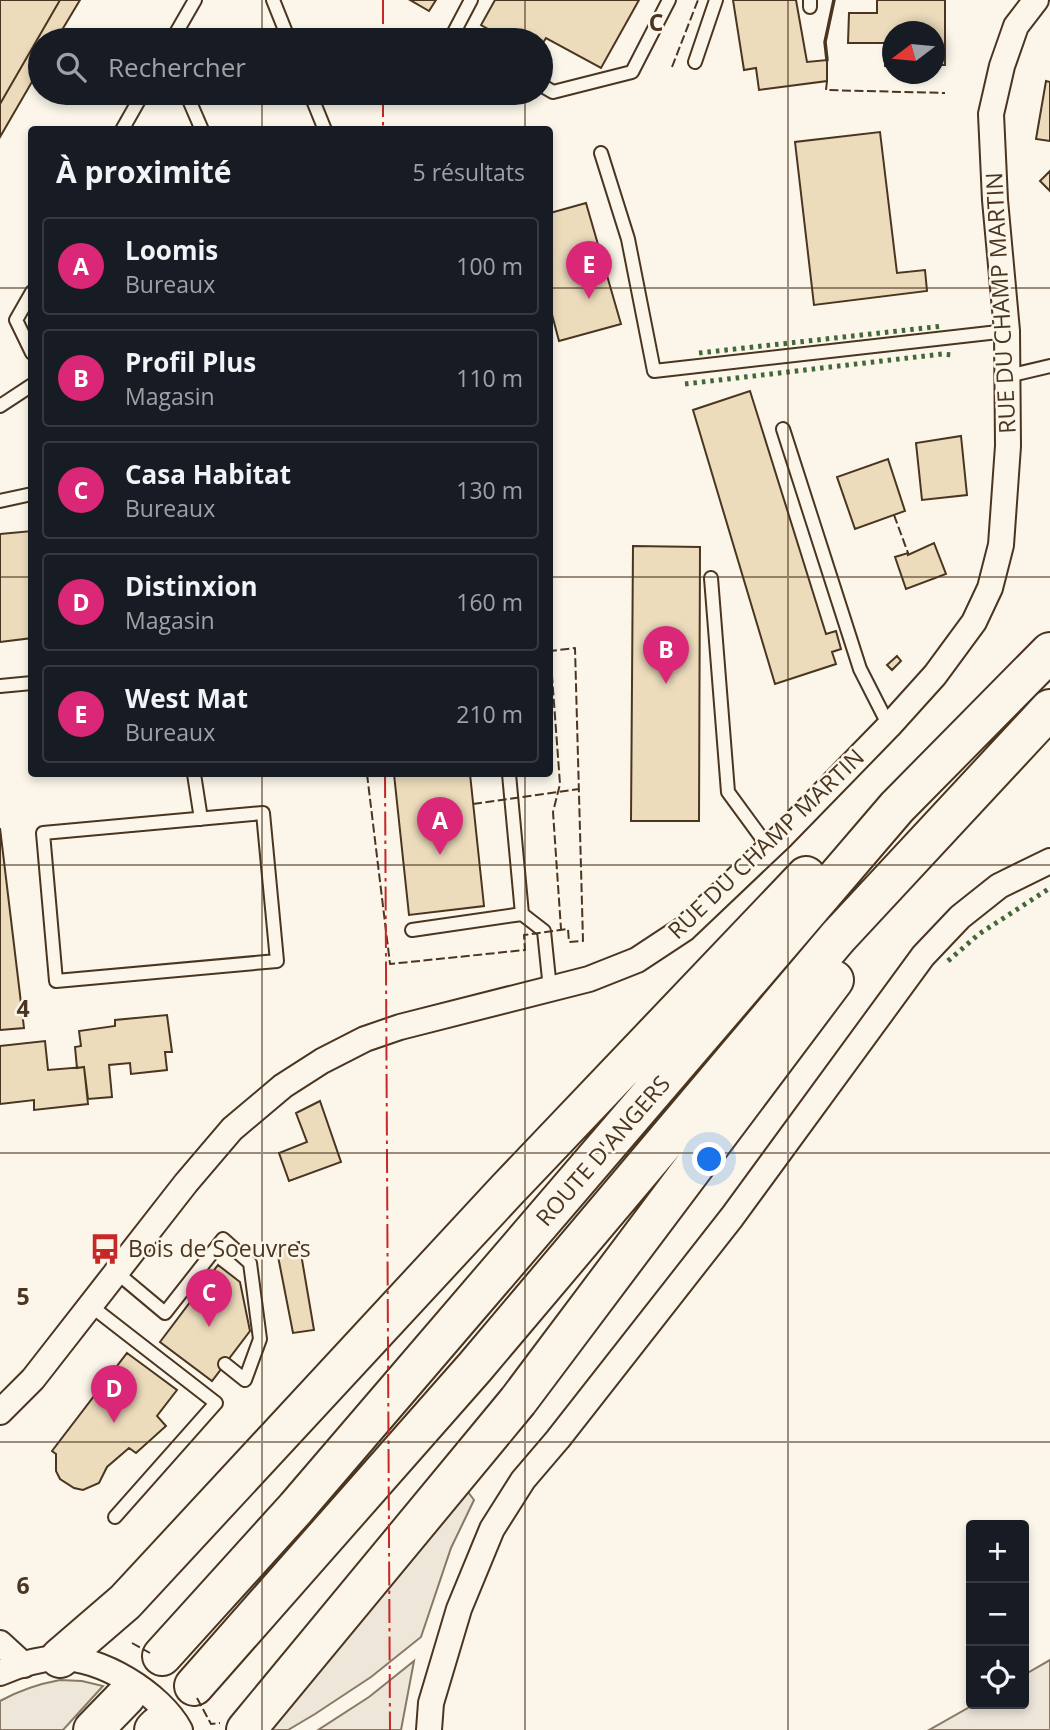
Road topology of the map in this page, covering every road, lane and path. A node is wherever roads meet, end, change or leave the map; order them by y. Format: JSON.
{"nodes":[{"id":1,"x":195,"y":0,"type":"edge"},
{"id":2,"x":273,"y":0,"type":"edge"},
{"id":3,"x":471,"y":0,"type":"edge"},
{"id":4,"x":669,"y":0,"type":"edge"},
{"id":5,"x":716,"y":0,"type":"edge"},
{"id":6,"x":1036,"y":0,"type":"edge"},
{"id":7,"x":179,"y":28,"type":"edge"},
{"id":8,"x":284,"y":28,"type":"edge"},
{"id":9,"x":456,"y":28,"type":"edge"},
{"id":10,"x":695,"y":62,"type":"dead end"},
{"id":11,"x":553,"y":91,"type":"edge"},
{"id":12,"x":136,"y":105,"type":"edge"},
{"id":13,"x":191,"y":105,"type":"edge"},
{"id":14,"x":315,"y":105,"type":"edge"},
{"id":15,"x":124,"y":126,"type":"edge"},
{"id":16,"x":200,"y":126,"type":"edge"},
{"id":17,"x":323,"y":126,"type":"edge"},
{"id":18,"x":601,"y":153,"type":"dead end"},
{"id":19,"x":28,"y":299,"type":"edge"},
{"id":20,"x":1007,"y":331,"type":"junction"},
{"id":21,"x":28,"y":345,"type":"edge"},
{"id":22,"x":1050,"y":366,"type":"edge"},
{"id":23,"x":1008,"y":376,"type":"junction"},
{"id":24,"x":28,"y":388,"type":"edge"},
{"id":25,"x":0,"y":406,"type":"edge"},
{"id":26,"x":783,"y":429,"type":"dead end"},
{"id":27,"x":28,"y":496,"type":"edge"},
{"id":28,"x":0,"y":500,"type":"edge"},
{"id":29,"x":711,"y":578,"type":"dead end"},
{"id":30,"x":1050,"y":652,"type":"edge"},
{"id":31,"x":28,"y":683,"type":"edge"},
{"id":32,"x":0,"y":686,"type":"edge"},
{"id":33,"x":1050,"y":709,"type":"edge"},
{"id":34,"x":1050,"y":723,"type":"edge"},
{"id":35,"x":889,"y":726,"type":"junction"},
{"id":36,"x":194,"y":777,"type":"edge"},
{"id":37,"x":509,"y":777,"type":"edge"},
{"id":38,"x":897,"y":807,"type":"junction"},
{"id":39,"x":201,"y":819,"type":"junction"},
{"id":40,"x":769,"y":848,"type":"junction"},
{"id":41,"x":1050,"y":861,"type":"edge"},
{"id":42,"x":522,"y":914,"type":"junction"},
{"id":43,"x":412,"y":930,"type":"dead end"},
{"id":44,"x":550,"y":989,"type":"junction"},
{"id":45,"x":116,"y":1272,"type":"junction"},
{"id":46,"x":91,"y":1306,"type":"junction"},
{"id":47,"x":165,"y":1313,"type":"junction"},
{"id":48,"x":174,"y":1324,"type":"dead end"},
{"id":49,"x":225,"y":1364,"type":"dead end"},
{"id":50,"x":0,"y":1412,"type":"edge"},
{"id":51,"x":115,"y":1517,"type":"dead end"},
{"id":52,"x":0,"y":1643,"type":"edge"},
{"id":53,"x":162,"y":1656,"type":"dead end"},
{"id":54,"x":42,"y":1661,"type":"junction"},
{"id":55,"x":0,"y":1673,"type":"edge"},
{"id":56,"x":194,"y":1686,"type":"dead end"},
{"id":57,"x":127,"y":1696,"type":"dead end"},
{"id":58,"x":164,"y":1729,"type":"edge"},
{"id":59,"x":93,"y":1730,"type":"edge"},
{"id":60,"x":246,"y":1730,"type":"edge"},
{"id":61,"x":429,"y":1730,"type":"edge"}],
"edges":[{"from":1,"to":7,"type":"lane"},
{"from":2,"to":8,"type":"lane"},
{"from":3,"to":9,"type":"lane"},
{"from":4,"to":11,"type":"lane"},
{"from":5,"to":10,"type":"lane"},
{"from":6,"to":20,"type":"street","name":"RUE DU CHAMP MARTIN"},
{"from":12,"to":15,"type":"lane"},
{"from":13,"to":16,"type":"lane"},
{"from":14,"to":17,"type":"lane"},
{"from":18,"to":20,"type":"lane"},
{"from":19,"to":21,"type":"lane"},
{"from":20,"to":23,"type":"street","name":"RUE DU CHAMP MARTIN"},
{"from":22,"to":23,"type":"lane"},
{"from":23,"to":35,"type":"street","name":"RUE DU CHAMP MARTIN"},
{"from":24,"to":25,"type":"lane"},
{"from":26,"to":35,"type":"lane"},
{"from":27,"to":28,"type":"lane"},
{"from":29,"to":40,"type":"lane"},
{"from":30,"to":38,"type":"highway","name":"ROUTE D'ANGERS"},
{"from":31,"to":32,"type":"lane"},
{"from":33,"to":56,"type":"highway","name":"ROUTE D'ANGERS"},
{"from":34,"to":60,"type":"highway"},
{"from":35,"to":40,"type":"street","name":"RUE DU CHAMP MARTIN"},
{"from":36,"to":39,"type":"lane"},
{"from":37,"to":42,"type":"lane"},
{"from":38,"to":53,"type":"highway","name":"ROUTE D'ANGERS"},
{"from":38,"to":54,"type":"highway"},
{"from":39,"to":39,"type":"lane"},
{"from":40,"to":44,"type":"street","name":"RUE DU CHAMP MARTIN"},
{"from":41,"to":61,"type":"street"},
{"from":42,"to":43,"type":"lane"},
{"from":42,"to":44,"type":"lane"},
{"from":44,"to":45,"type":"street","name":"RUE DU CHAMP MARTIN"},
{"from":45,"to":46,"type":"street","name":"RUE DU CHAMP MARTIN"},
{"from":45,"to":47,"type":"lane"},
{"from":46,"to":50,"type":"street","name":"RUE DU CHAMP MARTIN"},
{"from":46,"to":51,"type":"lane"},
{"from":47,"to":48,"type":"lane"},
{"from":47,"to":49,"type":"lane"},
{"from":52,"to":54,"type":"street"},
{"from":54,"to":55,"type":"street"},
{"from":54,"to":58,"type":"street"},
{"from":57,"to":59,"type":"highway"}]}
